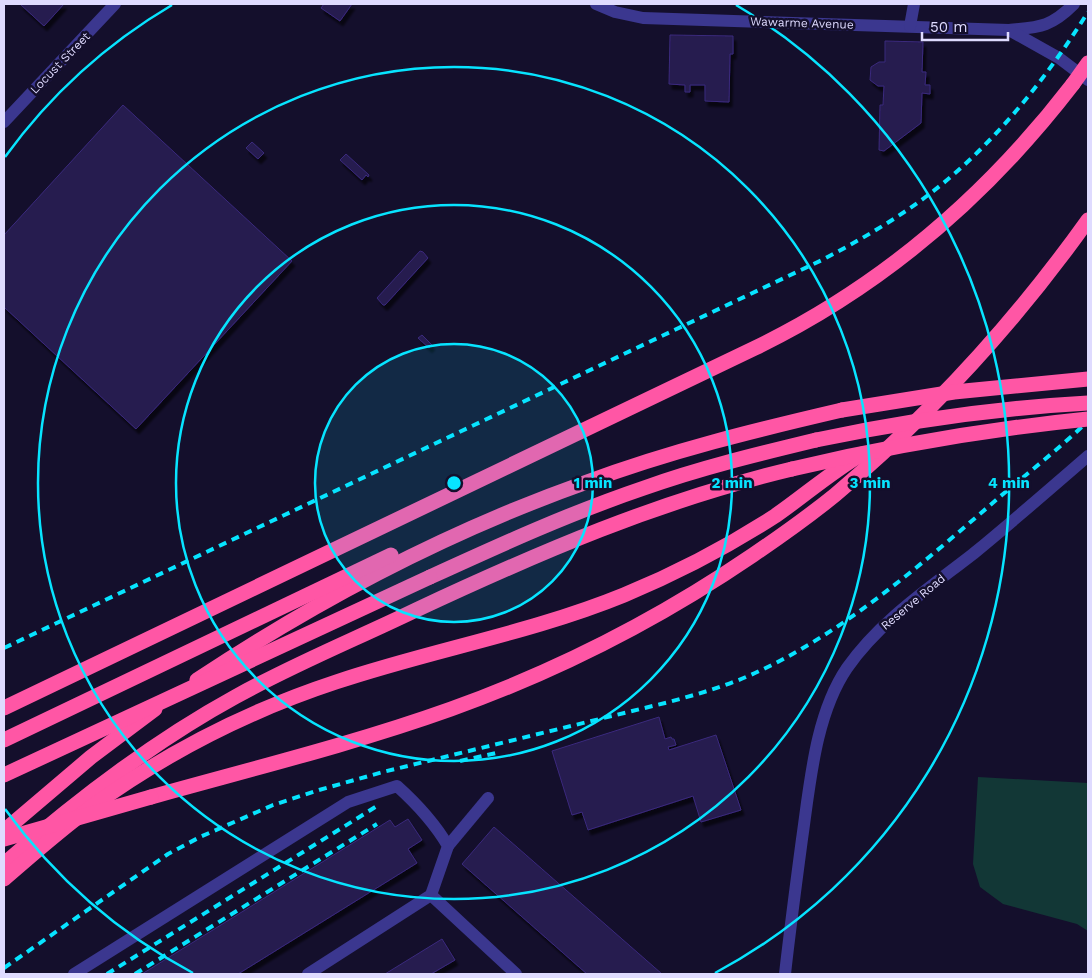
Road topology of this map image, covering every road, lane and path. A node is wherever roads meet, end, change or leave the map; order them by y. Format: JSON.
{"nodes":[{"id":1,"x":116,"y":4,"type":"edge"},
{"id":2,"x":596,"y":4,"type":"edge"},
{"id":3,"x":914,"y":4,"type":"edge"},
{"id":4,"x":1074,"y":4,"type":"edge"},
{"id":5,"x":615,"y":8,"type":"edge"},
{"id":6,"x":910,"y":26,"type":"junction"},
{"id":7,"x":1009,"y":30,"type":"junction"},
{"id":8,"x":1088,"y":63,"type":"edge"},
{"id":9,"x":1088,"y":80,"type":"edge"},
{"id":10,"x":4,"y":122,"type":"edge"},
{"id":11,"x":1088,"y":220,"type":"edge"},
{"id":12,"x":1088,"y":379,"type":"edge"},
{"id":13,"x":1088,"y":403,"type":"edge"},
{"id":14,"x":1088,"y":419,"type":"edge"},
{"id":15,"x":892,"y":443,"type":"junction"},
{"id":16,"x":1088,"y":456,"type":"edge"},
{"id":17,"x":645,"y":462,"type":"junction"},
{"id":18,"x":4,"y":708,"type":"edge"},
{"id":19,"x":4,"y":740,"type":"edge"},
{"id":20,"x":4,"y":775,"type":"edge"},
{"id":21,"x":488,"y":798,"type":"dead end"},
{"id":22,"x":4,"y":831,"type":"edge"},
{"id":23,"x":4,"y":838,"type":"edge"},
{"id":24,"x":448,"y":846,"type":"junction"},
{"id":25,"x":4,"y":864,"type":"edge"},
{"id":26,"x":4,"y":879,"type":"edge"},
{"id":27,"x":431,"y":895,"type":"junction"},
{"id":28,"x":74,"y":974,"type":"edge"},
{"id":29,"x":308,"y":974,"type":"edge"},
{"id":30,"x":516,"y":974,"type":"edge"},
{"id":31,"x":785,"y":974,"type":"edge"}],
"edges":[{"from":1,"to":10,"type":"street","name":"Locust Street"},
{"from":2,"to":5,"type":"street","name":"Wawarme Avenue"},
{"from":3,"to":6,"type":"street"},
{"from":4,"to":7,"type":"street","name":"Wawarme Avenue"},
{"from":5,"to":6,"type":"street","name":"Wawarme Avenue"},
{"from":6,"to":7,"type":"street","name":"Wawarme Avenue"},
{"from":7,"to":9,"type":"street"},
{"from":8,"to":18,"type":"highway","bridge":true},
{"from":11,"to":15,"type":"highway","bridge":true},
{"from":12,"to":17,"type":"highway","bridge":true},
{"from":13,"to":20,"type":"highway","bridge":true},
{"from":14,"to":25,"type":"highway","bridge":true},
{"from":15,"to":23,"type":"highway","bridge":true},
{"from":15,"to":26,"type":"highway","bridge":true},
{"from":16,"to":31,"type":"street","name":"Reserve Road"},
{"from":17,"to":19,"type":"highway"},
{"from":17,"to":22,"type":"highway"},
{"from":21,"to":24,"type":"street"},
{"from":24,"to":27,"type":"street"},
{"from":24,"to":28,"type":"street"},
{"from":27,"to":29,"type":"street"},
{"from":27,"to":30,"type":"street"}]}
